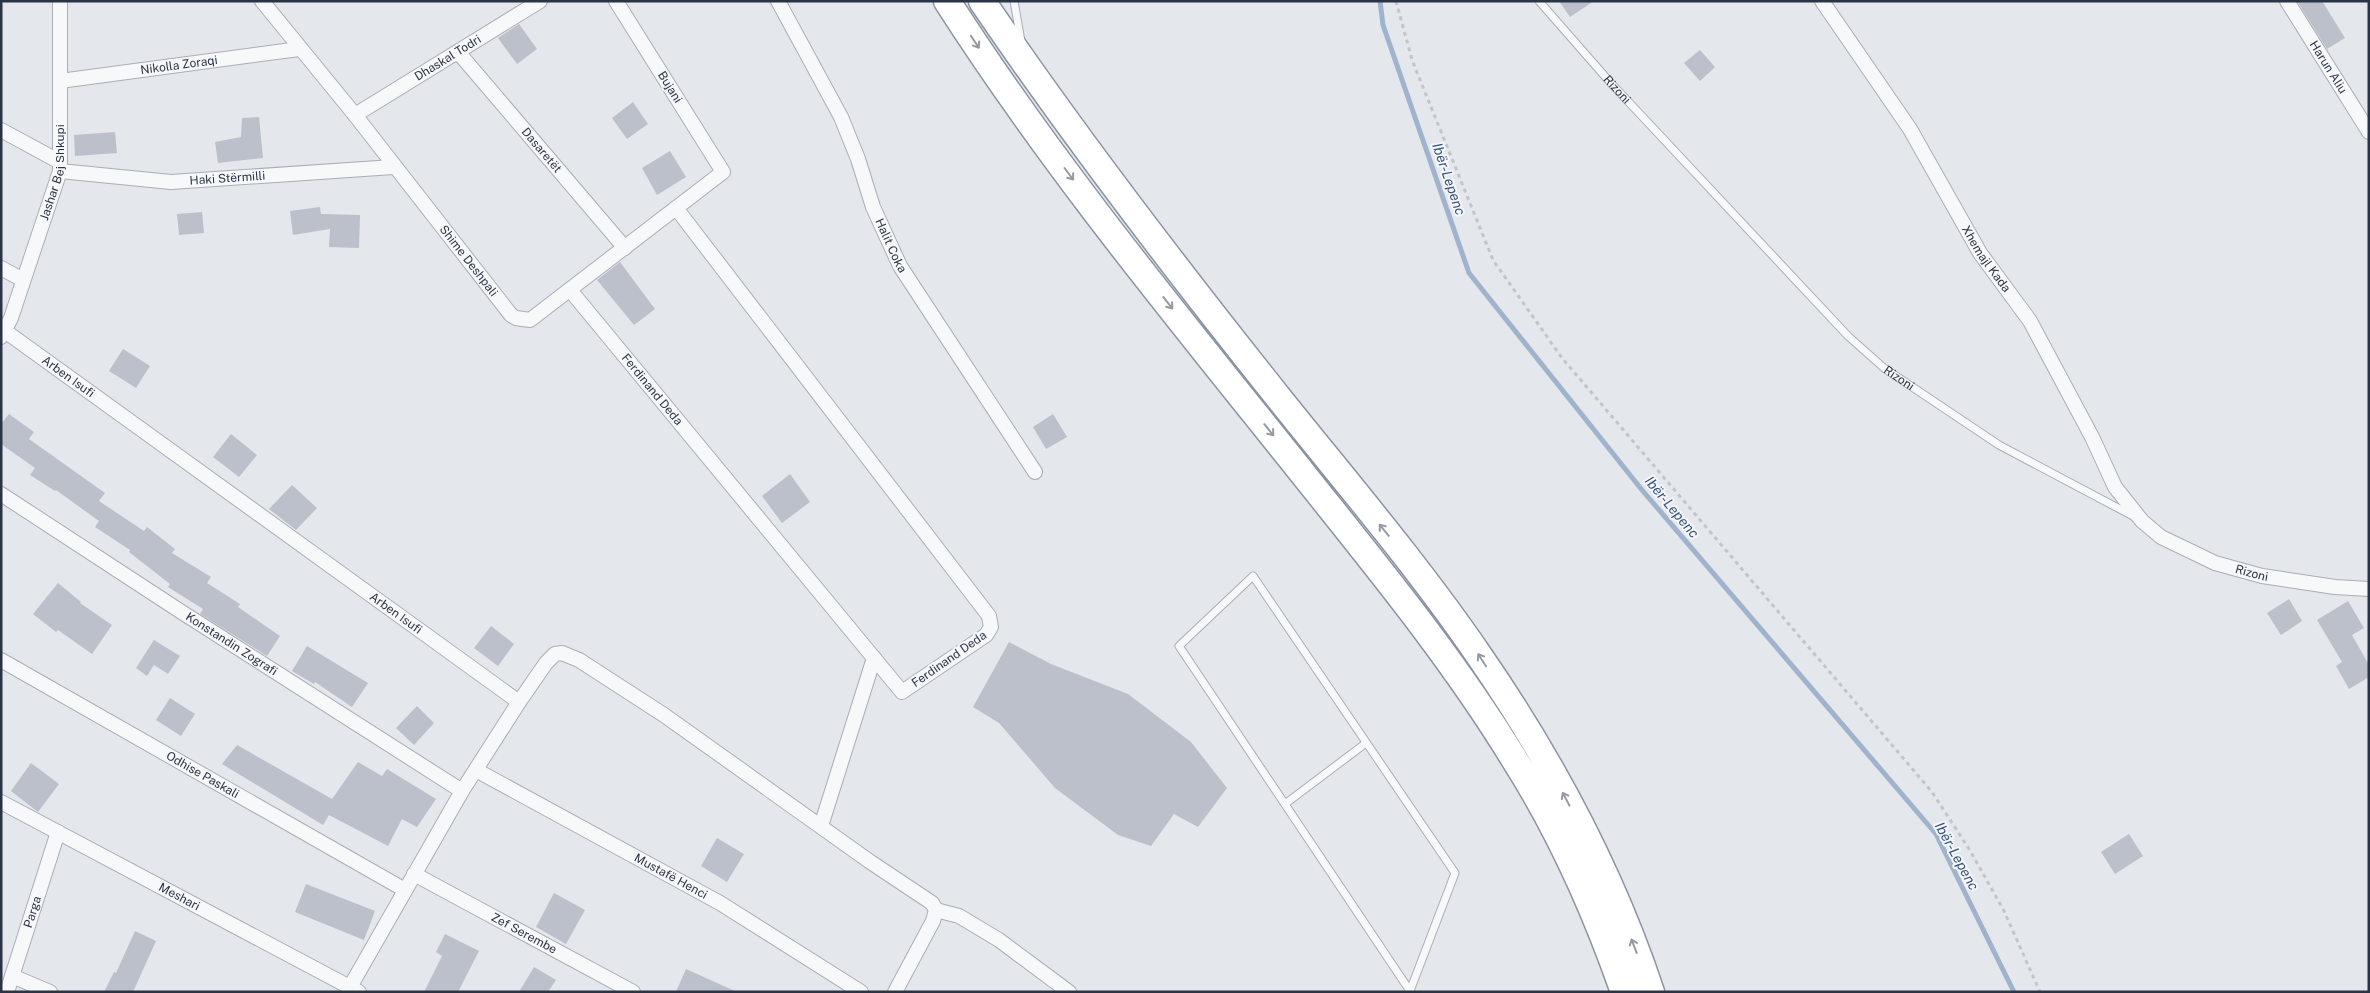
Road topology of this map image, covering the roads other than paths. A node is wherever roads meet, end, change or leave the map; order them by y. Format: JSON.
{"nodes":[{"id":1,"x":60,"y":1,"type":"edge"},
{"id":2,"x":262,"y":1,"type":"edge"},
{"id":3,"x":540,"y":1,"type":"edge"},
{"id":4,"x":616,"y":1,"type":"edge"},
{"id":5,"x":778,"y":1,"type":"edge"},
{"id":6,"x":948,"y":1,"type":"edge"},
{"id":7,"x":982,"y":1,"type":"edge"},
{"id":8,"x":1014,"y":1,"type":"edge"},
{"id":9,"x":1539,"y":1,"type":"edge"},
{"id":10,"x":1822,"y":1,"type":"edge"},
{"id":11,"x":2288,"y":1,"type":"edge"},
{"id":12,"x":299,"y":49,"type":"junction"},
{"id":13,"x":458,"y":52,"type":"junction"},
{"id":14,"x":1026,"y":66,"type":"junction"},
{"id":15,"x":60,"y":81,"type":"junction"},
{"id":16,"x":355,"y":115,"type":"junction"},
{"id":17,"x":1,"y":130,"type":"edge"},
{"id":18,"x":2369,"y":132,"type":"edge"},
{"id":19,"x":60,"y":166,"type":"junction"},
{"id":20,"x":393,"y":167,"type":"junction"},
{"id":21,"x":723,"y":172,"type":"joint"},
{"id":22,"x":676,"y":208,"type":"junction"},
{"id":23,"x":625,"y":248,"type":"junction"},
{"id":24,"x":1,"y":268,"type":"edge"},
{"id":25,"x":23,"y":280,"type":"junction"},
{"id":26,"x":570,"y":290,"type":"junction"},
{"id":27,"x":3,"y":334,"type":"edge"},
{"id":28,"x":1035,"y":472,"type":"dead end"},
{"id":29,"x":1,"y":494,"type":"edge"},
{"id":30,"x":2142,"y":521,"type":"junction"},
{"id":31,"x":2369,"y":589,"type":"edge"},
{"id":32,"x":874,"y":658,"type":"junction"},
{"id":33,"x":1,"y":660,"type":"edge"},
{"id":34,"x":519,"y":702,"type":"junction"},
{"id":35,"x":1366,"y":743,"type":"junction"},
{"id":36,"x":476,"y":770,"type":"junction"},
{"id":37,"x":462,"y":791,"type":"junction"},
{"id":38,"x":1,"y":802,"type":"edge"},
{"id":39,"x":1285,"y":804,"type":"junction"},
{"id":40,"x":821,"y":826,"type":"junction"},
{"id":41,"x":58,"y":832,"type":"junction"},
{"id":42,"x":414,"y":874,"type":"junction"},
{"id":43,"x":405,"y":890,"type":"junction"},
{"id":44,"x":936,"y":910,"type":"junction"},
{"id":45,"x":12,"y":976,"type":"junction"},
{"id":46,"x":355,"y":989,"type":"edge"},
{"id":47,"x":1410,"y":991,"type":"edge"},
{"id":48,"x":6,"y":992,"type":"edge"},
{"id":49,"x":50,"y":992,"type":"edge"},
{"id":50,"x":634,"y":992,"type":"edge"},
{"id":51,"x":861,"y":992,"type":"edge"},
{"id":52,"x":895,"y":992,"type":"edge"},
{"id":53,"x":1069,"y":992,"type":"edge"},
{"id":54,"x":1624,"y":992,"type":"edge"},
{"id":55,"x":1651,"y":992,"type":"edge"}],
"edges":[{"from":1,"to":15,"type":"street","name":"Jashar Bej Shkupi"},
{"from":2,"to":12,"type":"street","name":"Shime Deshpali"},
{"from":3,"to":13,"type":"street","name":"Dhaskal Todri"},
{"from":4,"to":21,"type":"street","name":"Bujani"},
{"from":5,"to":28,"type":"street","name":"Halit Coka"},
{"from":6,"to":54,"type":"highway","one_way":true},
{"from":7,"to":14,"type":"highway"},
{"from":8,"to":14,"type":"lane"},
{"from":9,"to":30,"type":"lane","name":"Rizoni"},
{"from":10,"to":30,"type":"street","name":"Xhemajl Kada"},
{"from":11,"to":18,"type":"street","name":"Harun Aliu"},
{"from":12,"to":15,"type":"street","name":"Nikolla Zoraqi"},
{"from":12,"to":16,"type":"street","name":"Shime Deshpali"},
{"from":13,"to":16,"type":"street","name":"Dhaskal Todri"},
{"from":13,"to":23,"type":"street","name":"Dasaretët"},
{"from":55,"to":14,"type":"highway","one_way":true},
{"from":15,"to":19,"type":"street","name":"Jashar Bej Shkupi"},
{"from":16,"to":20,"type":"street","name":"Shime Deshpali"},
{"from":17,"to":19,"type":"street"},
{"from":19,"to":20,"type":"street","name":"Haki Stërmilli"},
{"from":19,"to":25,"type":"street","name":"Jashar Bej Shkupi"},
{"from":20,"to":26,"type":"street","name":"Shime Deshpali"},
{"from":21,"to":22,"type":"street","name":"Shime Deshpali"},
{"from":22,"to":23,"type":"street","name":"Shime Deshpali"},
{"from":22,"to":32,"type":"street","name":"Ferdinand Deda"},
{"from":23,"to":26,"type":"street","name":"Shime Deshpali"},
{"from":24,"to":25,"type":"street"},
{"from":25,"to":27,"type":"street","name":"Jashar Bej Shkupi"},
{"from":26,"to":32,"type":"street","name":"Ferdinand Deda"},
{"from":27,"to":34,"type":"street","name":"Arben Isufi"},
{"from":29,"to":37,"type":"street","name":"Konstandin Zografi"},
{"from":30,"to":31,"type":"street","name":"Rizoni"},
{"from":32,"to":40,"type":"street"},
{"from":33,"to":43,"type":"street","name":"Odhise Paskali"},
{"from":34,"to":36,"type":"street"},
{"from":34,"to":40,"type":"street"},
{"from":35,"to":39,"type":"lane"},
{"from":35,"to":39,"type":"lane"},
{"from":35,"to":47,"type":"lane"},
{"from":36,"to":37,"type":"street"},
{"from":36,"to":51,"type":"street","name":"Mustafë Henci"},
{"from":37,"to":42,"type":"street"},
{"from":38,"to":41,"type":"street","name":"Meshari"},
{"from":39,"to":47,"type":"lane"},
{"from":40,"to":44,"type":"street"},
{"from":41,"to":45,"type":"street","name":"Parga"},
{"from":41,"to":46,"type":"street","name":"Meshari"},
{"from":42,"to":43,"type":"street"},
{"from":42,"to":50,"type":"street","name":"Zef Serembe"},
{"from":43,"to":46,"type":"street"},
{"from":44,"to":52,"type":"street"},
{"from":44,"to":53,"type":"street"},
{"from":45,"to":48,"type":"street","name":"Parga"},
{"from":45,"to":49,"type":"street"}]}
